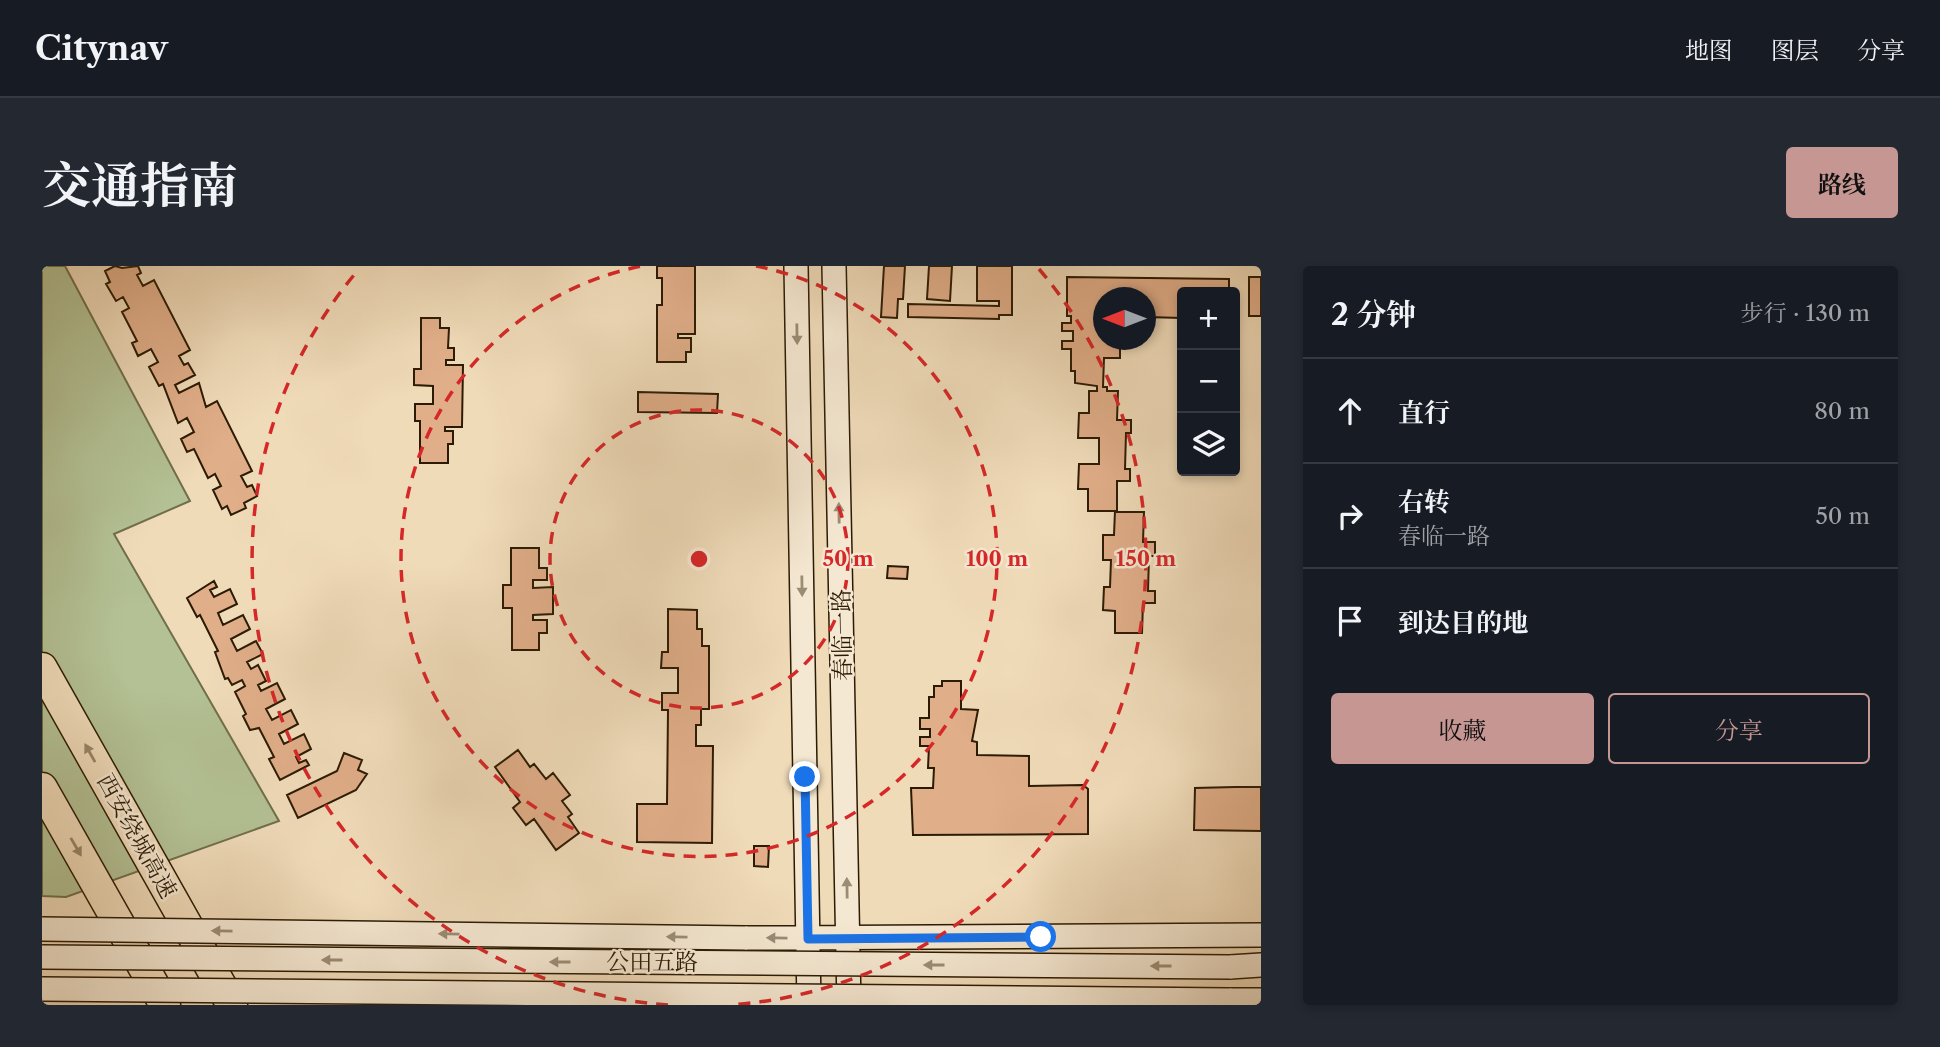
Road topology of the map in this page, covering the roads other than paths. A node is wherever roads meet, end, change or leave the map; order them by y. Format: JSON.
{"nodes":[{"id":1,"x":796,"y":266,"type":"edge"},
{"id":2,"x":834,"y":266,"type":"edge"},
{"id":3,"x":45,"y":671,"type":"edge"},
{"id":4,"x":42,"y":788,"type":"edge"},
{"id":5,"x":42,"y":929,"type":"edge"},
{"id":6,"x":1261,"y":935,"type":"edge"},
{"id":7,"x":808,"y":939,"type":"junction"},
{"id":8,"x":848,"y":939,"type":"junction"},
{"id":9,"x":42,"y":957,"type":"edge"},
{"id":10,"x":1261,"y":965,"type":"edge"},
{"id":11,"x":42,"y":989,"type":"edge"},
{"id":12,"x":1261,"y":1000,"type":"edge"},
{"id":13,"x":165,"y":1005,"type":"edge"},
{"id":14,"x":232,"y":1005,"type":"edge"},
{"id":15,"x":809,"y":1005,"type":"edge"},
{"id":16,"x":849,"y":1005,"type":"edge"}],
"edges":[{"from":1,"to":7,"type":"main road","name":"春临一路","one_way":true},
{"from":8,"to":2,"type":"main road","name":"春临一路","one_way":true},
{"from":14,"to":3,"type":"highway","name":"西安绕城高速","one_way":true},
{"from":4,"to":13,"type":"highway","one_way":true},
{"from":7,"to":5,"type":"main road","one_way":true,"bridge":true},
{"from":6,"to":8,"type":"main road"},
{"from":7,"to":8,"type":"main road"},
{"from":7,"to":15,"type":"main road","name":"春临一路"},
{"from":8,"to":16,"type":"main road","name":"春临一路"},
{"from":10,"to":9,"type":"main road","name":"公田五路","one_way":true,"bridge":true},
{"from":11,"to":12,"type":"main road","name":"公田五路","bridge":true}]}
